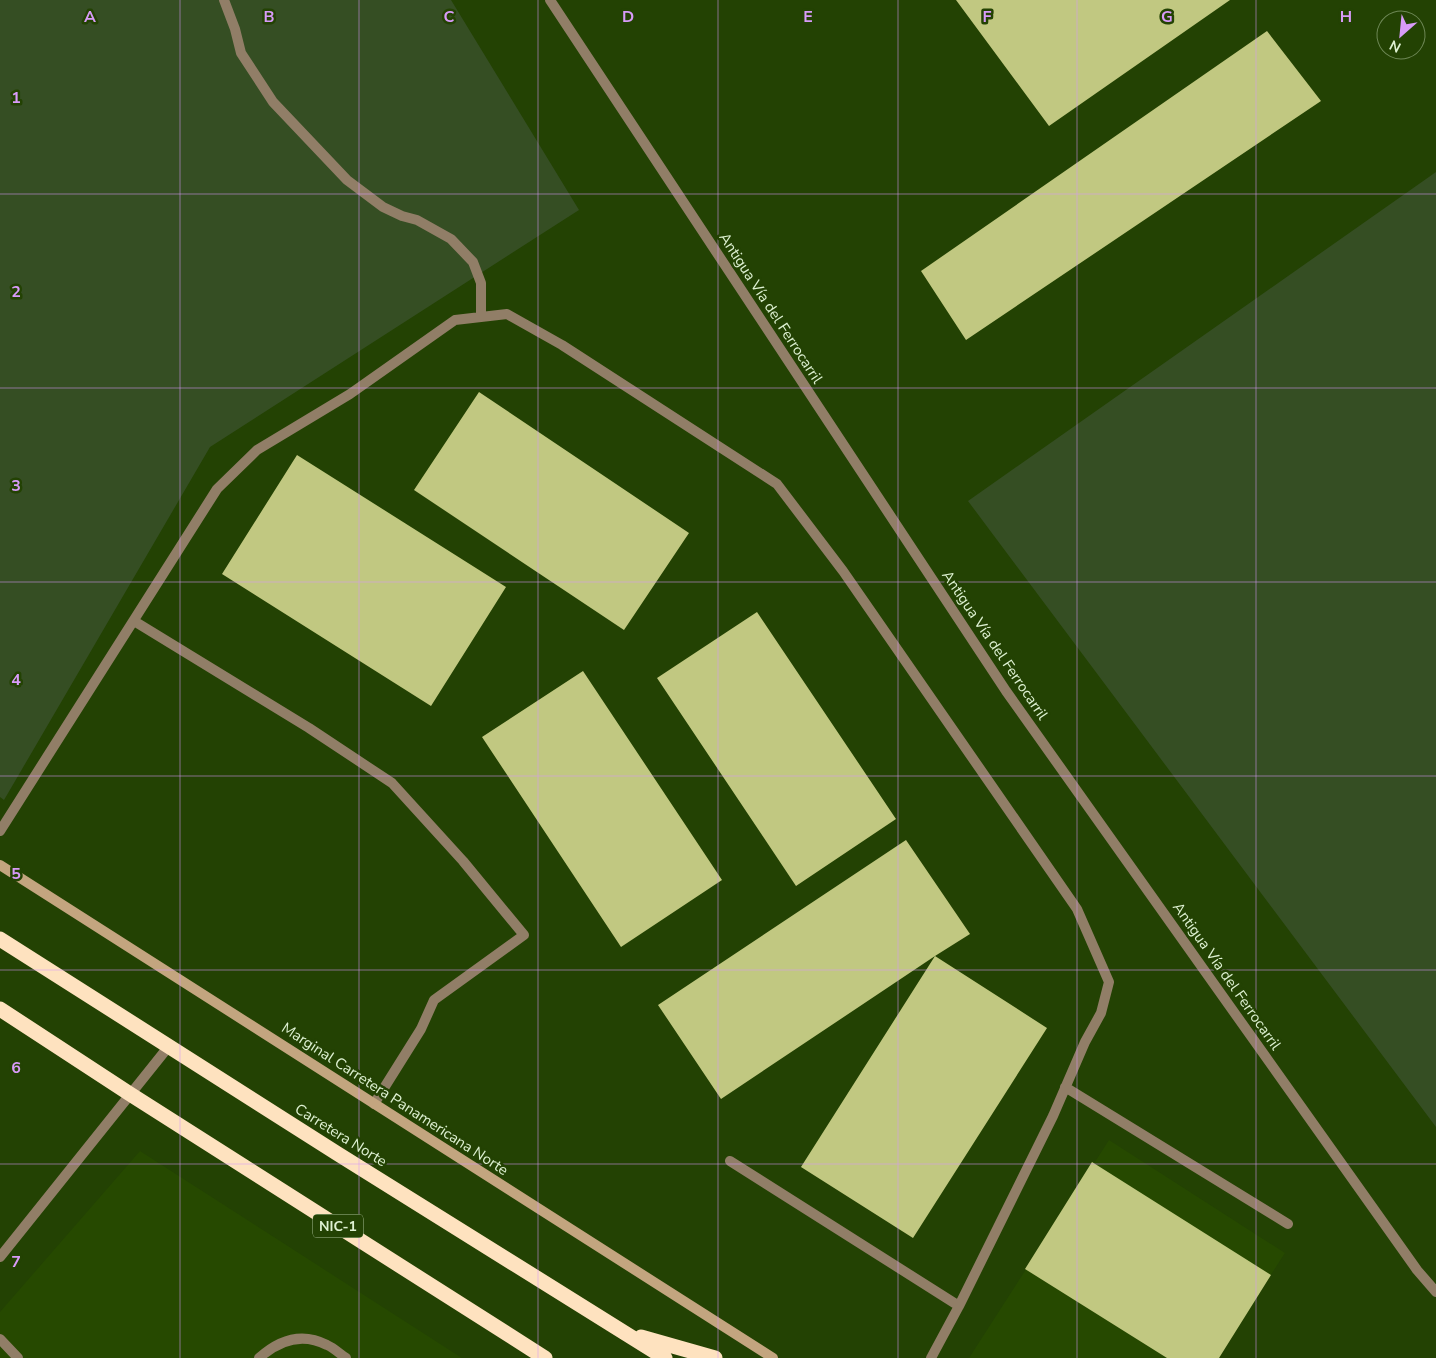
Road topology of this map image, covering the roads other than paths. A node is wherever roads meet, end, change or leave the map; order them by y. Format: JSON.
{"nodes":[{"id":1,"x":224,"y":0,"type":"edge"},
{"id":2,"x":550,"y":0,"type":"edge"},
{"id":3,"x":481,"y":317,"type":"junction"},
{"id":4,"x":134,"y":621,"type":"junction"},
{"id":5,"x":0,"y":831,"type":"edge"},
{"id":6,"x":0,"y":865,"type":"edge"},
{"id":7,"x":0,"y":939,"type":"edge"},
{"id":8,"x":0,"y":1009,"type":"edge"},
{"id":9,"x":169,"y":1046,"type":"junction"},
{"id":10,"x":1066,"y":1087,"type":"junction"},
{"id":11,"x":130,"y":1094,"type":"junction"},
{"id":12,"x":374,"y":1104,"type":"junction"},
{"id":13,"x":730,"y":1161,"type":"dead end"},
{"id":14,"x":1288,"y":1224,"type":"dead end"},
{"id":15,"x":0,"y":1257,"type":"edge"},
{"id":16,"x":1436,"y":1292,"type":"edge"},
{"id":17,"x":959,"y":1306,"type":"junction"},
{"id":18,"x":625,"y":1332,"type":"junction"},
{"id":19,"x":0,"y":1339,"type":"edge"},
{"id":20,"x":18,"y":1358,"type":"edge"},
{"id":21,"x":260,"y":1358,"type":"edge"},
{"id":22,"x":346,"y":1358,"type":"edge"},
{"id":23,"x":543,"y":1358,"type":"edge"},
{"id":24,"x":665,"y":1358,"type":"edge"},
{"id":25,"x":715,"y":1358,"type":"edge"},
{"id":26,"x":774,"y":1358,"type":"edge"},
{"id":27,"x":931,"y":1358,"type":"edge"}],
"edges":[{"from":1,"to":3,"type":"street"},
{"from":2,"to":16,"type":"street","name":"Antigua Vía del Ferrocarril"},
{"from":3,"to":4,"type":"street"},
{"from":3,"to":10,"type":"street"},
{"from":4,"to":5,"type":"street"},
{"from":4,"to":12,"type":"street"},
{"from":6,"to":12,"type":"street","name":"Marginal Carretera Panamericana Norte"},
{"from":7,"to":9,"type":"highway","name":"Carretera Norte"},
{"from":8,"to":11,"type":"highway","number":"NIC-1"},
{"from":9,"to":11,"type":"street"},
{"from":9,"to":18,"type":"highway","name":"Carretera Norte"},
{"from":10,"to":14,"type":"street"},
{"from":10,"to":17,"type":"street"},
{"from":11,"to":15,"type":"street"},
{"from":11,"to":23,"type":"highway","number":"NIC-1"},
{"from":12,"to":26,"type":"street","name":"Marginal Carretera Panamericana Norte"},
{"from":13,"to":17,"type":"street"},
{"from":17,"to":27,"type":"street"},
{"from":18,"to":24,"type":"highway","name":"Carretera Norte"},
{"from":18,"to":25,"type":"highway"},
{"from":19,"to":20,"type":"street"},
{"from":21,"to":22,"type":"street"}]}
